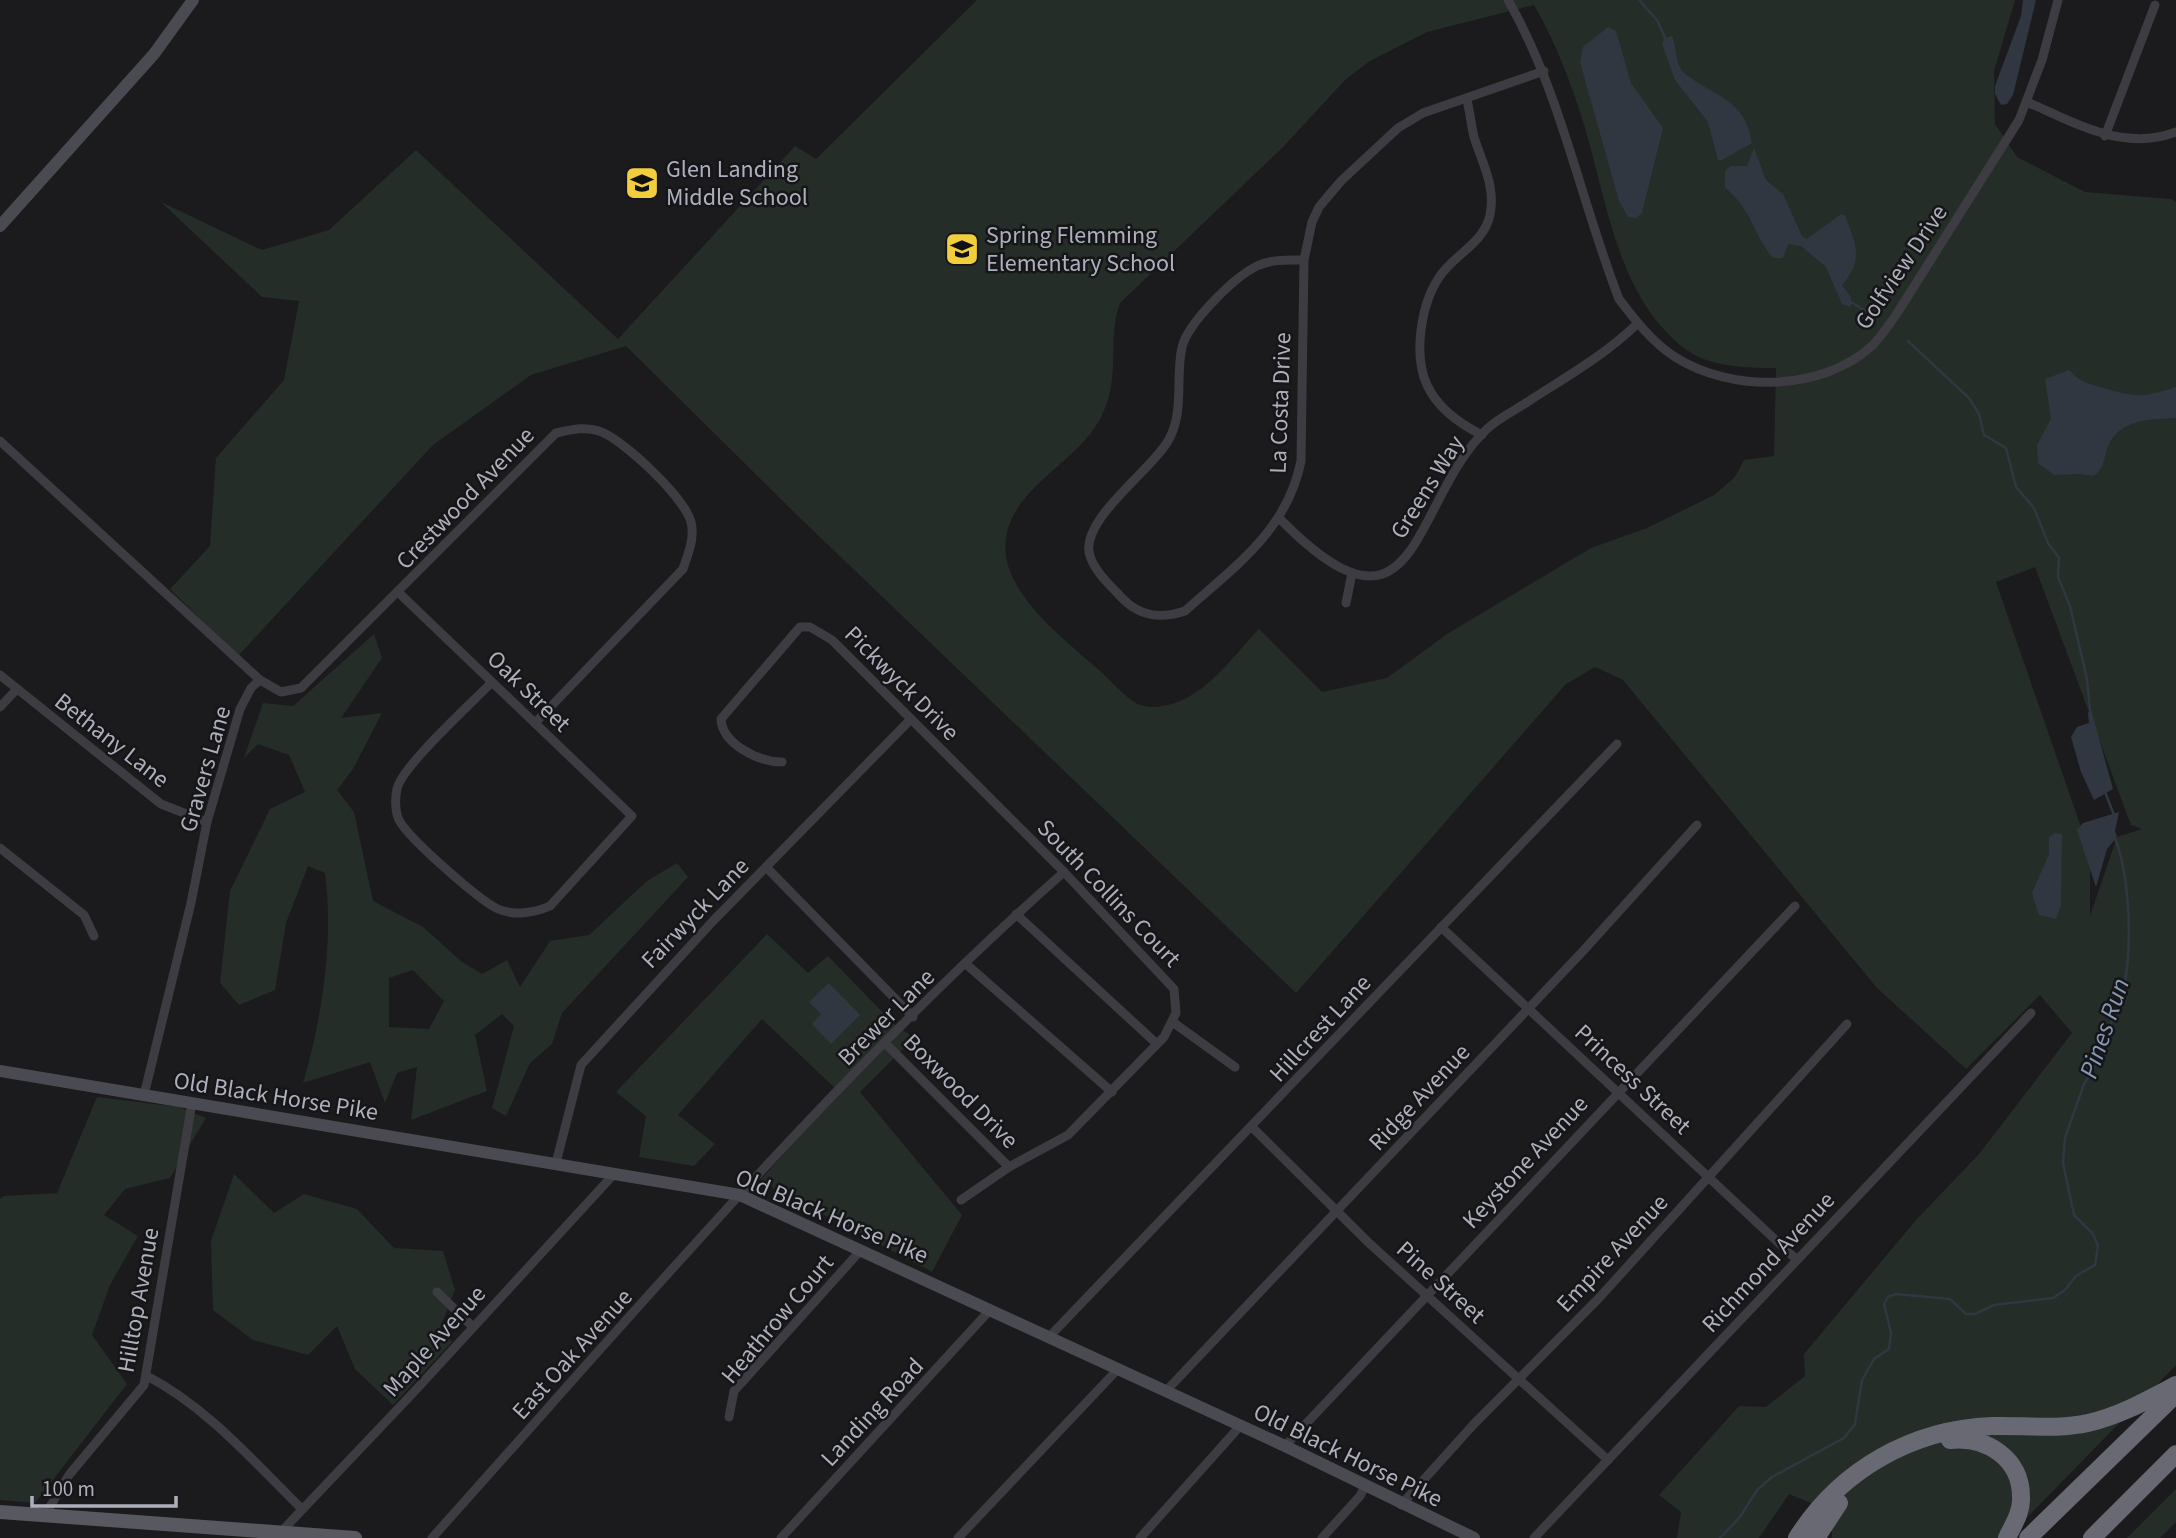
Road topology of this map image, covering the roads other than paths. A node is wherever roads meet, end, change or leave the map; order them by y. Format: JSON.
{"nodes":[{"id":1,"x":194,"y":0,"type":"edge"},
{"id":2,"x":1508,"y":0,"type":"edge"},
{"id":3,"x":2059,"y":0,"type":"edge"},
{"id":4,"x":2155,"y":5,"type":"dead end"},
{"id":5,"x":1544,"y":71,"type":"junction"},
{"id":6,"x":1467,"y":100,"type":"junction"},
{"id":7,"x":2027,"y":102,"type":"junction"},
{"id":8,"x":2176,"y":132,"type":"edge"},
{"id":9,"x":2105,"y":136,"type":"junction"},
{"id":10,"x":0,"y":226,"type":"edge"},
{"id":11,"x":1304,"y":260,"type":"junction"},
{"id":12,"x":1637,"y":324,"type":"junction"},
{"id":13,"x":1482,"y":435,"type":"junction"},
{"id":14,"x":0,"y":441,"type":"edge"},
{"id":15,"x":1280,"y":519,"type":"junction"},
{"id":16,"x":1352,"y":573,"type":"junction"},
{"id":17,"x":399,"y":593,"type":"junction"},
{"id":18,"x":1346,"y":603,"type":"dead end"},
{"id":19,"x":0,"y":675,"type":"edge"},
{"id":20,"x":260,"y":680,"type":"junction"},
{"id":21,"x":492,"y":682,"type":"junction"},
{"id":22,"x":17,"y":689,"type":"junction"},
{"id":23,"x":0,"y":707,"type":"edge"},
{"id":24,"x":911,"y":719,"type":"junction"},
{"id":25,"x":534,"y":723,"type":"junction"},
{"id":26,"x":1616,"y":744,"type":"dead end"},
{"id":27,"x":782,"y":762,"type":"dead end"},
{"id":28,"x":967,"y":776,"type":"joint"},
{"id":29,"x":207,"y":821,"type":"junction"},
{"id":30,"x":1697,"y":825,"type":"dead end"},
{"id":31,"x":0,"y":848,"type":"edge"},
{"id":32,"x":766,"y":867,"type":"junction"},
{"id":33,"x":1064,"y":872,"type":"junction"},
{"id":34,"x":1794,"y":906,"type":"dead end"},
{"id":35,"x":1016,"y":914,"type":"junction"},
{"id":36,"x":1441,"y":927,"type":"junction"},
{"id":37,"x":94,"y":936,"type":"dead end"},
{"id":38,"x":966,"y":964,"type":"junction"},
{"id":39,"x":1529,"y":1007,"type":"junction"},
{"id":40,"x":2031,"y":1013,"type":"dead end"},
{"id":41,"x":913,"y":1017,"type":"junction"},
{"id":42,"x":1174,"y":1023,"type":"junction"},
{"id":43,"x":1847,"y":1024,"type":"dead end"},
{"id":44,"x":885,"y":1043,"type":"junction"},
{"id":45,"x":1157,"y":1045,"type":"junction"},
{"id":46,"x":1235,"y":1067,"type":"dead end"},
{"id":47,"x":0,"y":1071,"type":"edge"},
{"id":48,"x":1112,"y":1092,"type":"junction"},
{"id":49,"x":1618,"y":1092,"type":"junction"},
{"id":50,"x":144,"y":1095,"type":"junction"},
{"id":51,"x":192,"y":1103,"type":"junction"},
{"id":52,"x":1253,"y":1128,"type":"junction"},
{"id":53,"x":556,"y":1163,"type":"junction"},
{"id":54,"x":1009,"y":1167,"type":"junction"},
{"id":55,"x":615,"y":1173,"type":"junction"},
{"id":56,"x":1708,"y":1175,"type":"junction"},
{"id":57,"x":740,"y":1195,"type":"junction"},
{"id":58,"x":961,"y":1200,"type":"dead end"},
{"id":59,"x":1339,"y":1211,"type":"junction"},
{"id":60,"x":861,"y":1250,"type":"junction"},
{"id":61,"x":1797,"y":1260,"type":"junction"},
{"id":62,"x":436,"y":1292,"type":"dead end"},
{"id":63,"x":1426,"y":1295,"type":"junction"},
{"id":64,"x":990,"y":1310,"type":"junction"},
{"id":65,"x":473,"y":1326,"type":"junction"},
{"id":66,"x":1049,"y":1337,"type":"junction"},
{"id":67,"x":1118,"y":1369,"type":"junction"},
{"id":68,"x":147,"y":1376,"type":"junction"},
{"id":69,"x":1519,"y":1379,"type":"junction"},
{"id":70,"x":2176,"y":1385,"type":"edge"},
{"id":71,"x":1166,"y":1391,"type":"junction"},
{"id":72,"x":2176,"y":1394,"type":"edge"},
{"id":73,"x":729,"y":1417,"type":"dead end"},
{"id":74,"x":1241,"y":1425,"type":"junction"},
{"id":75,"x":1285,"y":1446,"type":"junction"},
{"id":76,"x":2176,"y":1454,"type":"edge"},
{"id":77,"x":1608,"y":1460,"type":"junction"},
{"id":78,"x":1365,"y":1486,"type":"junction"},
{"id":79,"x":1401,"y":1504,"type":"junction"},
{"id":80,"x":302,"y":1509,"type":"junction"},
{"id":81,"x":0,"y":1512,"type":"edge"},
{"id":82,"x":45,"y":1515,"type":"junction"},
{"id":83,"x":280,"y":1533,"type":"junction"},
{"id":84,"x":355,"y":1538,"type":"edge"},
{"id":85,"x":432,"y":1538,"type":"edge"},
{"id":86,"x":781,"y":1538,"type":"edge"},
{"id":87,"x":958,"y":1538,"type":"edge"},
{"id":88,"x":1140,"y":1538,"type":"edge"},
{"id":89,"x":1322,"y":1538,"type":"edge"},
{"id":90,"x":1474,"y":1538,"type":"edge"},
{"id":91,"x":1534,"y":1538,"type":"edge"},
{"id":92,"x":1797,"y":1538,"type":"edge"},
{"id":93,"x":1815,"y":1538,"type":"edge"},
{"id":94,"x":2007,"y":1538,"type":"edge"},
{"id":95,"x":2028,"y":1538,"type":"edge"},
{"id":96,"x":2092,"y":1538,"type":"edge"}],
"edges":[{"from":1,"to":10,"type":"street"},
{"from":2,"to":5,"type":"street","name":"Golfview Drive"},
{"from":3,"to":7,"type":"street","name":"Golfview Drive"},
{"from":4,"to":9,"type":"street"},
{"from":5,"to":6,"type":"street","name":"La Costa Drive"},
{"from":5,"to":12,"type":"street","name":"Golfview Drive"},
{"from":6,"to":11,"type":"street","name":"La Costa Drive"},
{"from":6,"to":13,"type":"street"},
{"from":7,"to":9,"type":"street"},
{"from":7,"to":12,"type":"street","name":"Golfview Drive"},
{"from":8,"to":9,"type":"street"},
{"from":11,"to":15,"type":"street","name":"La Costa Drive"},
{"from":11,"to":15,"type":"street","name":"La Costa Drive"},
{"from":12,"to":13,"type":"street","name":"Greens Way"},
{"from":13,"to":16,"type":"street","name":"Greens Way"},
{"from":14,"to":20,"type":"street"},
{"from":15,"to":16,"type":"street","name":"Greens Way"},
{"from":16,"to":18,"type":"street"},
{"from":17,"to":20,"type":"street","name":"Crestwood Avenue"},
{"from":17,"to":21,"type":"street","name":"Oak Street"},
{"from":17,"to":25,"type":"street","name":"Crestwood Avenue"},
{"from":19,"to":22,"type":"street","name":"Bethany Lane"},
{"from":20,"to":29,"type":"street","name":"Gravers Lane"},
{"from":21,"to":25,"type":"street","name":"Oak Street"},
{"from":21,"to":25,"type":"street","name":"Oak Street"},
{"from":22,"to":23,"type":"street"},
{"from":22,"to":29,"type":"street","name":"Bethany Lane"},
{"from":24,"to":27,"type":"street","name":"Pickwyck Drive"},
{"from":24,"to":28,"type":"street","name":"Pickwyck Drive"},
{"from":24,"to":32,"type":"street","name":"Fairwyck Lane"},
{"from":26,"to":36,"type":"street","name":"Hillcrest Lane"},
{"from":28,"to":33,"type":"street","name":"South Collins Court"},
{"from":29,"to":50,"type":"street","name":"Gravers Lane"},
{"from":30,"to":39,"type":"street","name":"Ridge Avenue"},
{"from":31,"to":37,"type":"street"},
{"from":32,"to":41,"type":"street"},
{"from":32,"to":53,"type":"street","name":"Fairwyck Lane"},
{"from":33,"to":35,"type":"street","name":"Brewer Lane"},
{"from":33,"to":42,"type":"street","name":"South Collins Court"},
{"from":34,"to":49,"type":"street","name":"Keystone Avenue"},
{"from":35,"to":38,"type":"street","name":"Brewer Lane"},
{"from":35,"to":45,"type":"street"},
{"from":36,"to":39,"type":"street","name":"Princess Street"},
{"from":36,"to":52,"type":"street","name":"Hillcrest Lane"},
{"from":38,"to":41,"type":"street","name":"Brewer Lane"},
{"from":38,"to":48,"type":"street"},
{"from":39,"to":49,"type":"street","name":"Princess Street"},
{"from":39,"to":59,"type":"street","name":"Ridge Avenue"},
{"from":40,"to":61,"type":"street","name":"Richmond Avenue"},
{"from":41,"to":44,"type":"street","name":"Brewer Lane"},
{"from":42,"to":45,"type":"street"},
{"from":42,"to":46,"type":"street"},
{"from":43,"to":56,"type":"street","name":"Empire Avenue"},
{"from":44,"to":54,"type":"street","name":"Boxwood Drive"},
{"from":44,"to":57,"type":"street","name":"Brewer Lane"},
{"from":45,"to":48,"type":"street"},
{"from":47,"to":50,"type":"street","name":"Old Black Horse Pike"},
{"from":48,"to":54,"type":"street"},
{"from":49,"to":56,"type":"street","name":"Princess Street"},
{"from":49,"to":63,"type":"street","name":"Keystone Avenue"},
{"from":50,"to":51,"type":"street","name":"Old Black Horse Pike"},
{"from":51,"to":53,"type":"street","name":"Old Black Horse Pike"},
{"from":51,"to":68,"type":"street","name":"Hilltop Avenue"},
{"from":52,"to":59,"type":"street","name":"Pine Street"},
{"from":52,"to":66,"type":"street","name":"Hillcrest Lane"},
{"from":53,"to":55,"type":"street","name":"Old Black Horse Pike"},
{"from":54,"to":58,"type":"street"},
{"from":55,"to":57,"type":"street","name":"Old Black Horse Pike"},
{"from":55,"to":65,"type":"street","name":"Maple Avenue"},
{"from":56,"to":61,"type":"street","name":"Princess Street"},
{"from":56,"to":69,"type":"street","name":"Empire Avenue"},
{"from":57,"to":60,"type":"street","name":"Old Black Horse Pike"},
{"from":57,"to":85,"type":"street","name":"East Oak Avenue"},
{"from":59,"to":63,"type":"street","name":"Pine Street"},
{"from":59,"to":71,"type":"street","name":"Ridge Avenue"},
{"from":60,"to":64,"type":"street","name":"Old Black Horse Pike"},
{"from":60,"to":73,"type":"street","name":"Heathrow Court"},
{"from":61,"to":77,"type":"street","name":"Richmond Avenue"},
{"from":62,"to":65,"type":"street"},
{"from":63,"to":69,"type":"street","name":"Pine Street"},
{"from":63,"to":75,"type":"street","name":"Keystone Avenue"},
{"from":64,"to":66,"type":"street","name":"Old Black Horse Pike"},
{"from":64,"to":86,"type":"street","name":"Landing Road"},
{"from":65,"to":80,"type":"street","name":"Maple Avenue"},
{"from":66,"to":67,"type":"street","name":"Old Black Horse Pike"},
{"from":67,"to":71,"type":"street","name":"Old Black Horse Pike"},
{"from":67,"to":87,"type":"street"},
{"from":68,"to":80,"type":"street"},
{"from":68,"to":82,"type":"street","name":"Hilltop Avenue"},
{"from":69,"to":77,"type":"street","name":"Pine Street"},
{"from":69,"to":79,"type":"street","name":"Empire Avenue"},
{"from":70,"to":92,"type":"highway"},
{"from":71,"to":74,"type":"street","name":"Old Black Horse Pike"},
{"from":72,"to":95,"type":"highway"},
{"from":74,"to":75,"type":"street","name":"Old Black Horse Pike"},
{"from":74,"to":88,"type":"street"},
{"from":75,"to":78,"type":"street","name":"Old Black Horse Pike"},
{"from":76,"to":96,"type":"highway"},
{"from":77,"to":91,"type":"street","name":"Richmond Avenue"},
{"from":78,"to":79,"type":"street","name":"Old Black Horse Pike"},
{"from":78,"to":89,"type":"street"},
{"from":79,"to":90,"type":"street","name":"Old Black Horse Pike"},
{"from":80,"to":83,"type":"street","name":"Maple Avenue"},
{"from":81,"to":82,"type":"main road"},
{"from":82,"to":83,"type":"main road"},
{"from":83,"to":84,"type":"main road"},
{"from":93,"to":94,"type":"highway"}]}
